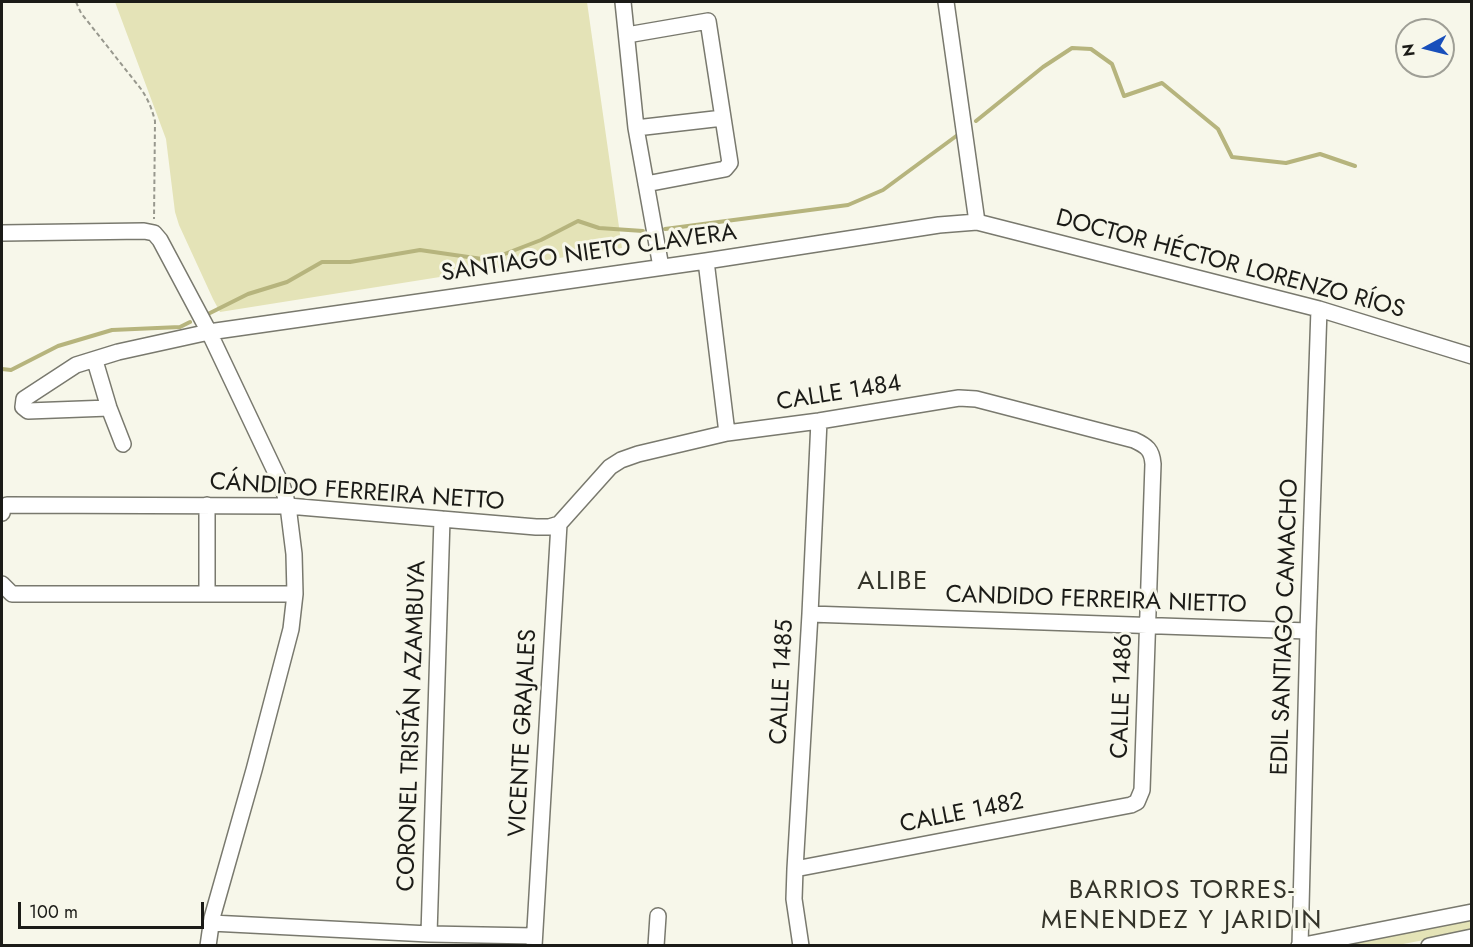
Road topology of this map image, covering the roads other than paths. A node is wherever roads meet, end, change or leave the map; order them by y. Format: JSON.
{"nodes":[{"id":1,"x":623,"y":2,"type":"edge"},
{"id":2,"x":946,"y":2,"type":"edge"},
{"id":3,"x":627,"y":34,"type":"junction"},
{"id":4,"x":723,"y":118,"type":"junction"},
{"id":5,"x":636,"y":128,"type":"junction"},
{"id":6,"x":646,"y":184,"type":"junction"},
{"id":7,"x":976,"y":222,"type":"junction"},
{"id":8,"x":2,"y":233,"type":"edge"},
{"id":9,"x":706,"y":261,"type":"junction"},
{"id":10,"x":661,"y":267,"type":"junction"},
{"id":11,"x":1319,"y":309,"type":"junction"},
{"id":12,"x":209,"y":332,"type":"junction"},
{"id":13,"x":1472,"y":356,"type":"edge"},
{"id":14,"x":94,"y":361,"type":"junction"},
{"id":15,"x":109,"y":408,"type":"junction"},
{"id":16,"x":819,"y":422,"type":"junction"},
{"id":17,"x":727,"y":434,"type":"junction"},
{"id":18,"x":123,"y":444,"type":"dead end"},
{"id":19,"x":1149,"y":449,"type":"joint"},
{"id":20,"x":207,"y":505,"type":"junction"},
{"id":21,"x":288,"y":506,"type":"junction"},
{"id":22,"x":4,"y":509,"type":"edge"},
{"id":23,"x":442,"y":519,"type":"junction"},
{"id":24,"x":559,"y":524,"type":"junction"},
{"id":25,"x":2,"y":584,"type":"edge"},
{"id":26,"x":207,"y":594,"type":"junction"},
{"id":27,"x":294,"y":594,"type":"junction"},
{"id":28,"x":810,"y":614,"type":"junction"},
{"id":29,"x":1148,"y":626,"type":"junction"},
{"id":30,"x":1308,"y":631,"type":"junction"},
{"id":31,"x":1137,"y":802,"type":"joint"},
{"id":32,"x":795,"y":869,"type":"junction"},
{"id":33,"x":1472,"y":912,"type":"edge"},
{"id":34,"x":658,"y":916,"type":"dead end"},
{"id":35,"x":212,"y":923,"type":"junction"},
{"id":36,"x":429,"y":934,"type":"junction"},
{"id":37,"x":1472,"y":937,"type":"edge"},
{"id":38,"x":534,"y":940,"type":"edge"},
{"id":39,"x":208,"y":945,"type":"edge"},
{"id":40,"x":656,"y":945,"type":"edge"},
{"id":41,"x":801,"y":945,"type":"edge"},
{"id":42,"x":1300,"y":945,"type":"edge"},
{"id":43,"x":1429,"y":945,"type":"edge"}],
"edges":[{"from":1,"to":3,"type":"street"},
{"from":2,"to":7,"type":"street"},
{"from":3,"to":4,"type":"street"},
{"from":3,"to":5,"type":"street"},
{"from":4,"to":5,"type":"street"},
{"from":4,"to":6,"type":"street"},
{"from":5,"to":6,"type":"street"},
{"from":6,"to":10,"type":"street"},
{"from":7,"to":9,"type":"street","name":"SANTIAGO NIETO CLAVERA"},
{"from":7,"to":11,"type":"street","name":"DOCTOR HÉCTOR LORENZO RÍOS"},
{"from":8,"to":12,"type":"street"},
{"from":9,"to":10,"type":"street","name":"SANTIAGO NIETO CLAVERA"},
{"from":9,"to":17,"type":"street"},
{"from":10,"to":12,"type":"street","name":"SANTIAGO NIETO CLAVERA"},
{"from":11,"to":13,"type":"street","name":"DOCTOR HÉCTOR LORENZO RÍOS"},
{"from":11,"to":30,"type":"street","name":"EDIL SANTIAGO CAMACHO"},
{"from":12,"to":14,"type":"street","name":"SANTIAGO NIETO CLAVERA"},
{"from":12,"to":21,"type":"street"},
{"from":14,"to":15,"type":"street"},
{"from":14,"to":15,"type":"street","name":"SANTIAGO NIETO CLAVERA"},
{"from":15,"to":18,"type":"street"},
{"from":16,"to":17,"type":"street","name":"CALLE 1484"},
{"from":16,"to":19,"type":"street","name":"CALLE 1484"},
{"from":16,"to":28,"type":"street","name":"CALLE 1485"},
{"from":17,"to":24,"type":"street","name":"CALLE 1484"},
{"from":19,"to":29,"type":"street","name":"CALLE 1486"},
{"from":20,"to":21,"type":"street","name":"CÁNDIDO FERREIRA NETTO"},
{"from":20,"to":22,"type":"street","name":"CÁNDIDO FERREIRA NETTO"},
{"from":20,"to":26,"type":"street"},
{"from":21,"to":23,"type":"street","name":"CÁNDIDO FERREIRA NETTO"},
{"from":21,"to":27,"type":"street"},
{"from":23,"to":24,"type":"street","name":"CÁNDIDO FERREIRA NETTO"},
{"from":23,"to":36,"type":"street","name":"CORONEL TRISTÁN AZAMBUYA"},
{"from":24,"to":38,"type":"street","name":"VICENTE GRAJALES"},
{"from":25,"to":26,"type":"street"},
{"from":26,"to":27,"type":"street"},
{"from":27,"to":35,"type":"street"},
{"from":28,"to":29,"type":"street","name":"CANDIDO FERREIRA NIETTO"},
{"from":28,"to":32,"type":"street","name":"CALLE 1485"},
{"from":29,"to":30,"type":"street","name":"CANDIDO FERREIRA NIETTO"},
{"from":29,"to":31,"type":"street","name":"CALLE 1486"},
{"from":30,"to":42,"type":"street","name":"EDIL SANTIAGO CAMACHO"},
{"from":31,"to":32,"type":"street","name":"CALLE 1482"},
{"from":32,"to":41,"type":"street","name":"CALLE 1485"},
{"from":33,"to":42,"type":"street"},
{"from":34,"to":40,"type":"street"},
{"from":35,"to":36,"type":"street"},
{"from":35,"to":39,"type":"street"},
{"from":36,"to":38,"type":"street"},
{"from":37,"to":43,"type":"street"}]}
